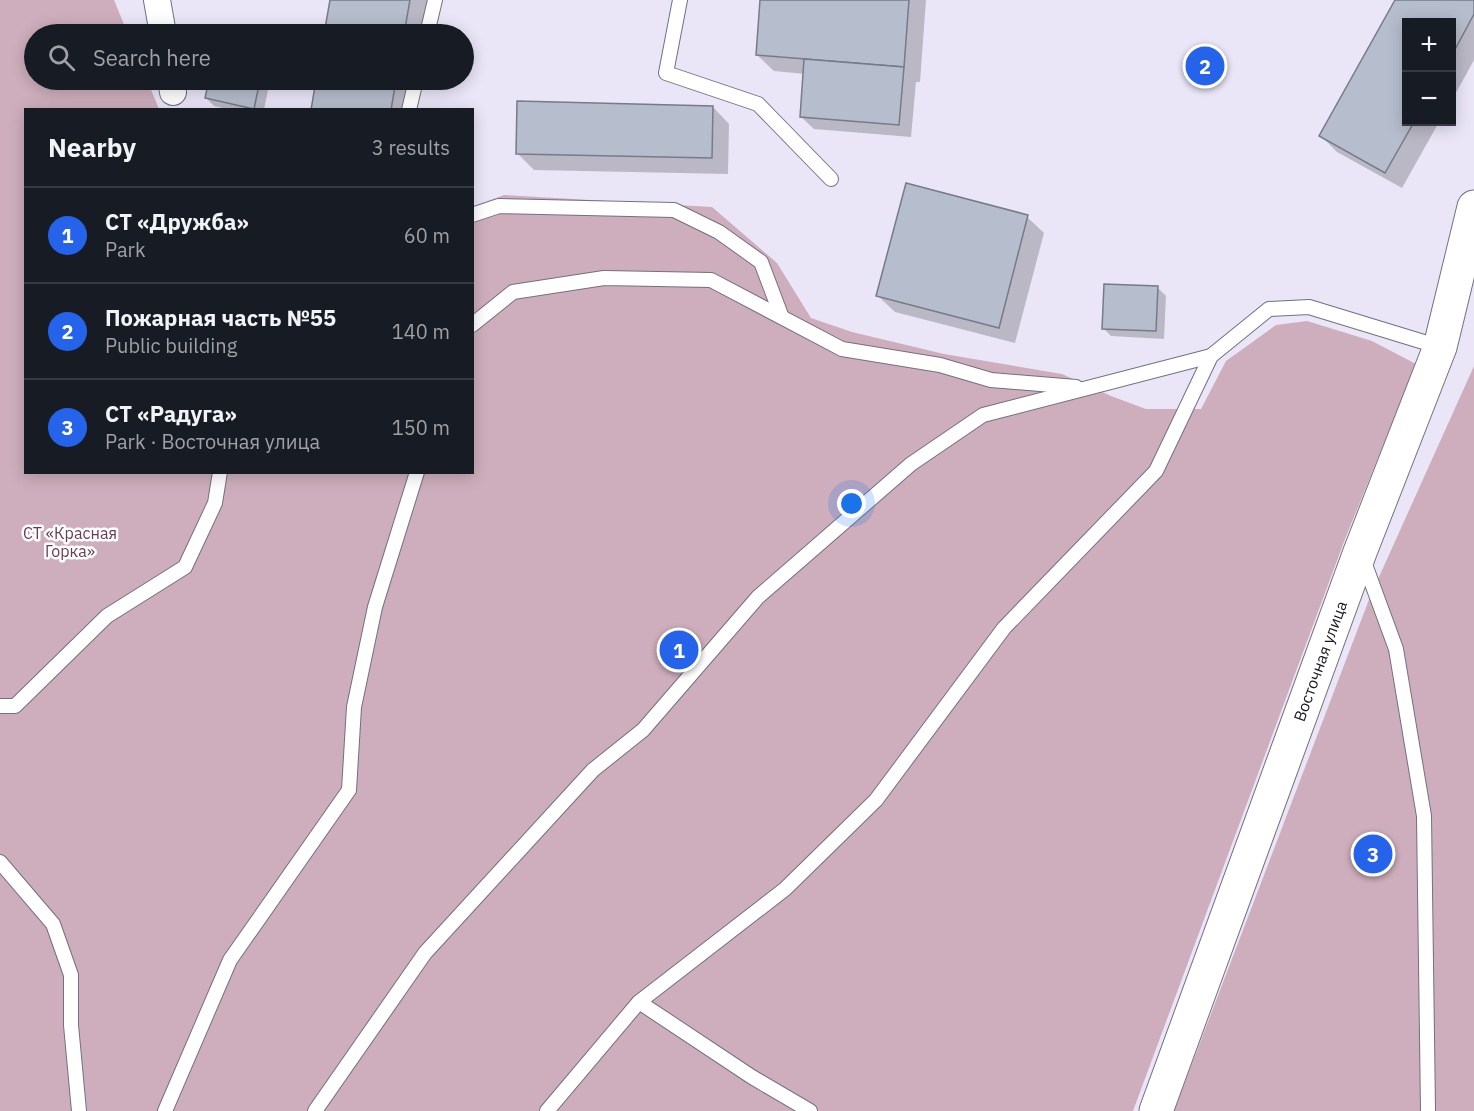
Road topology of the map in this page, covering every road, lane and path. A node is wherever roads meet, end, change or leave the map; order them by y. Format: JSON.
{"nodes":[{"id":1,"x":157,"y":0,"type":"edge"},
{"id":2,"x":435,"y":0,"type":"edge"},
{"id":3,"x":680,"y":0,"type":"edge"},
{"id":4,"x":161,"y":24,"type":"edge"},
{"id":5,"x":429,"y":24,"type":"edge"},
{"id":6,"x":414,"y":90,"type":"edge"},
{"id":7,"x":409,"y":108,"type":"edge"},
{"id":8,"x":831,"y":179,"type":"dead end"},
{"id":9,"x":1474,"y":207,"type":"edge"},
{"id":10,"x":474,"y":214,"type":"edge"},
{"id":11,"x":781,"y":315,"type":"junction"},
{"id":12,"x":474,"y":323,"type":"edge"},
{"id":13,"x":1440,"y":347,"type":"junction"},
{"id":14,"x":1211,"y":356,"type":"junction"},
{"id":15,"x":1086,"y":388,"type":"junction"},
{"id":16,"x":219,"y":474,"type":"edge"},
{"id":17,"x":416,"y":474,"type":"edge"},
{"id":18,"x":1360,"y":552,"type":"junction"},
{"id":19,"x":0,"y":706,"type":"edge"},
{"id":20,"x":0,"y":862,"type":"edge"},
{"id":21,"x":639,"y":1002,"type":"junction"},
{"id":22,"x":79,"y":1111,"type":"edge"},
{"id":23,"x":165,"y":1111,"type":"edge"},
{"id":24,"x":315,"y":1111,"type":"edge"},
{"id":25,"x":547,"y":1111,"type":"edge"},
{"id":26,"x":810,"y":1111,"type":"edge"},
{"id":27,"x":1156,"y":1111,"type":"edge"},
{"id":28,"x":1428,"y":1111,"type":"edge"}],
"edges":[{"from":1,"to":4,"type":"street"},
{"from":2,"to":5,"type":"lane"},
{"from":3,"to":8,"type":"lane"},
{"from":6,"to":7,"type":"lane"},
{"from":9,"to":13,"type":"street","name":"Восточная улица"},
{"from":10,"to":11,"type":"lane"},
{"from":11,"to":12,"type":"lane"},
{"from":11,"to":15,"type":"lane"},
{"from":13,"to":14,"type":"lane"},
{"from":13,"to":18,"type":"street","name":"Восточная улица"},
{"from":14,"to":15,"type":"lane"},
{"from":14,"to":21,"type":"lane"},
{"from":15,"to":24,"type":"lane"},
{"from":16,"to":19,"type":"lane"},
{"from":17,"to":23,"type":"lane"},
{"from":18,"to":27,"type":"street","name":"Восточная улица"},
{"from":18,"to":28,"type":"lane"},
{"from":20,"to":22,"type":"lane"},
{"from":21,"to":25,"type":"lane"},
{"from":21,"to":26,"type":"lane"}]}
